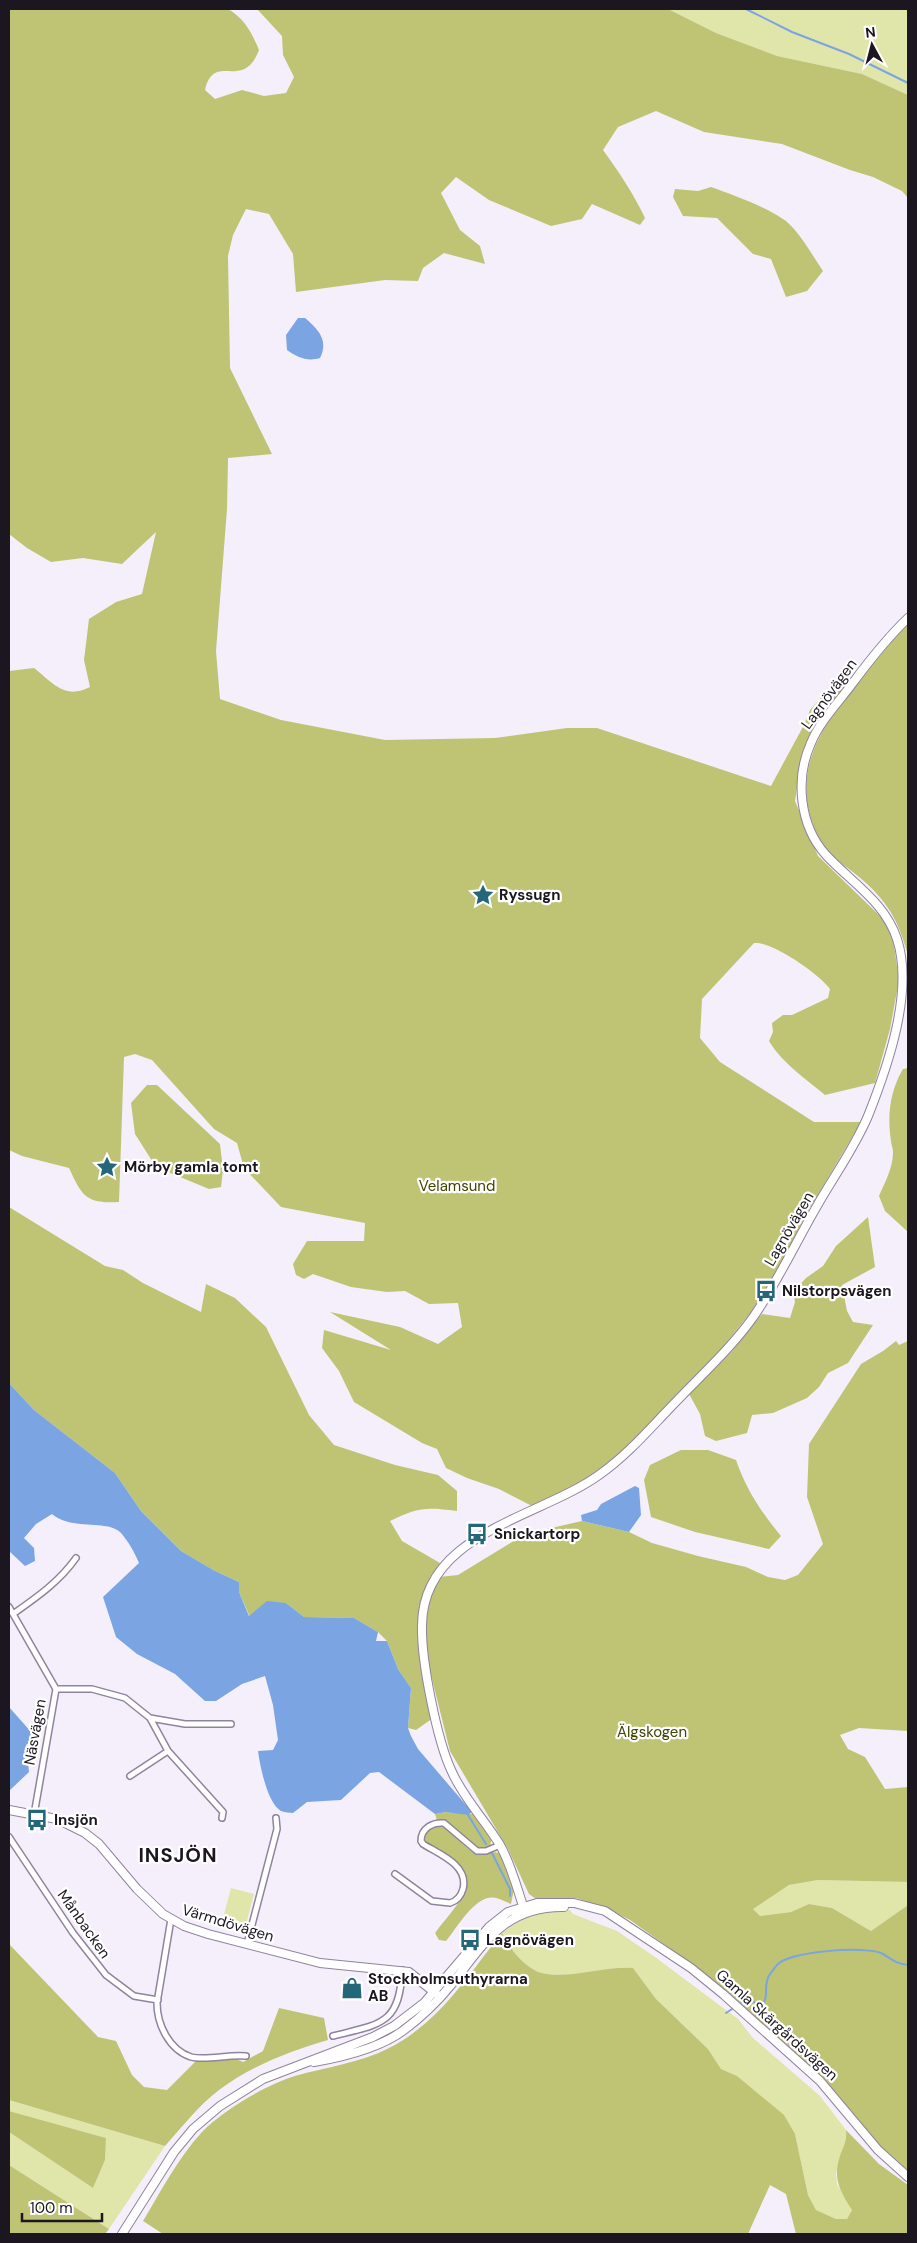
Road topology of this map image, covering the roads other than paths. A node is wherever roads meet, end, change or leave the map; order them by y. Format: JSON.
{"nodes":[{"id":1,"x":908,"y":618,"type":"edge"},
{"id":2,"x":76,"y":1558,"type":"dead end"},
{"id":3,"x":9,"y":1607,"type":"edge"},
{"id":4,"x":13,"y":1614,"type":"junction"},
{"id":5,"x":56,"y":1689,"type":"junction"},
{"id":6,"x":150,"y":1718,"type":"junction"},
{"id":7,"x":231,"y":1724,"type":"dead end"},
{"id":8,"x":168,"y":1751,"type":"junction"},
{"id":9,"x":130,"y":1776,"type":"dead end"},
{"id":10,"x":9,"y":1810,"type":"edge"},
{"id":11,"x":34,"y":1815,"type":"junction"},
{"id":12,"x":222,"y":1818,"type":"dead end"},
{"id":13,"x":276,"y":1818,"type":"dead end"},
{"id":14,"x":9,"y":1838,"type":"edge"},
{"id":15,"x":496,"y":1846,"type":"junction"},
{"id":16,"x":395,"y":1874,"type":"dead end"},
{"id":17,"x":524,"y":1909,"type":"junction"},
{"id":18,"x":171,"y":1919,"type":"junction"},
{"id":19,"x":247,"y":1944,"type":"junction"},
{"id":20,"x":402,"y":1970,"type":"junction"},
{"id":21,"x":437,"y":1994,"type":"junction"},
{"id":22,"x":158,"y":2000,"type":"junction"},
{"id":23,"x":333,"y":2036,"type":"dead end"},
{"id":24,"x":246,"y":2056,"type":"dead end"},
{"id":25,"x":908,"y":2177,"type":"edge"},
{"id":26,"x":122,"y":2234,"type":"edge"}],
"edges":[{"from":1,"to":15,"type":"street","name":"Lagnövägen"},
{"from":2,"to":4,"type":"street"},
{"from":3,"to":4,"type":"street","name":"Näsvägen"},
{"from":4,"to":5,"type":"street","name":"Näsvägen"},
{"from":5,"to":6,"type":"street"},
{"from":5,"to":11,"type":"street","name":"Näsvägen"},
{"from":6,"to":7,"type":"street"},
{"from":6,"to":8,"type":"street"},
{"from":8,"to":9,"type":"street"},
{"from":8,"to":12,"type":"street"},
{"from":10,"to":11,"type":"street","name":"Värmdövägen"},
{"from":11,"to":18,"type":"street","name":"Värmdövägen"},
{"from":13,"to":19,"type":"street"},
{"from":14,"to":22,"type":"street","name":"Månbacken"},
{"from":15,"to":16,"type":"street"},
{"from":15,"to":17,"type":"street","name":"Lagnövägen"},
{"from":17,"to":21,"type":"street","name":"Gamla Skärgårdsvägen"},
{"from":17,"to":25,"type":"street","name":"Gamla Skärgårdsvägen"},
{"from":18,"to":19,"type":"street","name":"Värmdövägen"},
{"from":18,"to":22,"type":"street"},
{"from":19,"to":20,"type":"street","name":"Värmdövägen"},
{"from":20,"to":21,"type":"street","name":"Värmdövägen"},
{"from":20,"to":23,"type":"street"},
{"from":21,"to":26,"type":"street","name":"Gamla Skärgårdsvägen"},
{"from":22,"to":24,"type":"street"}]}
